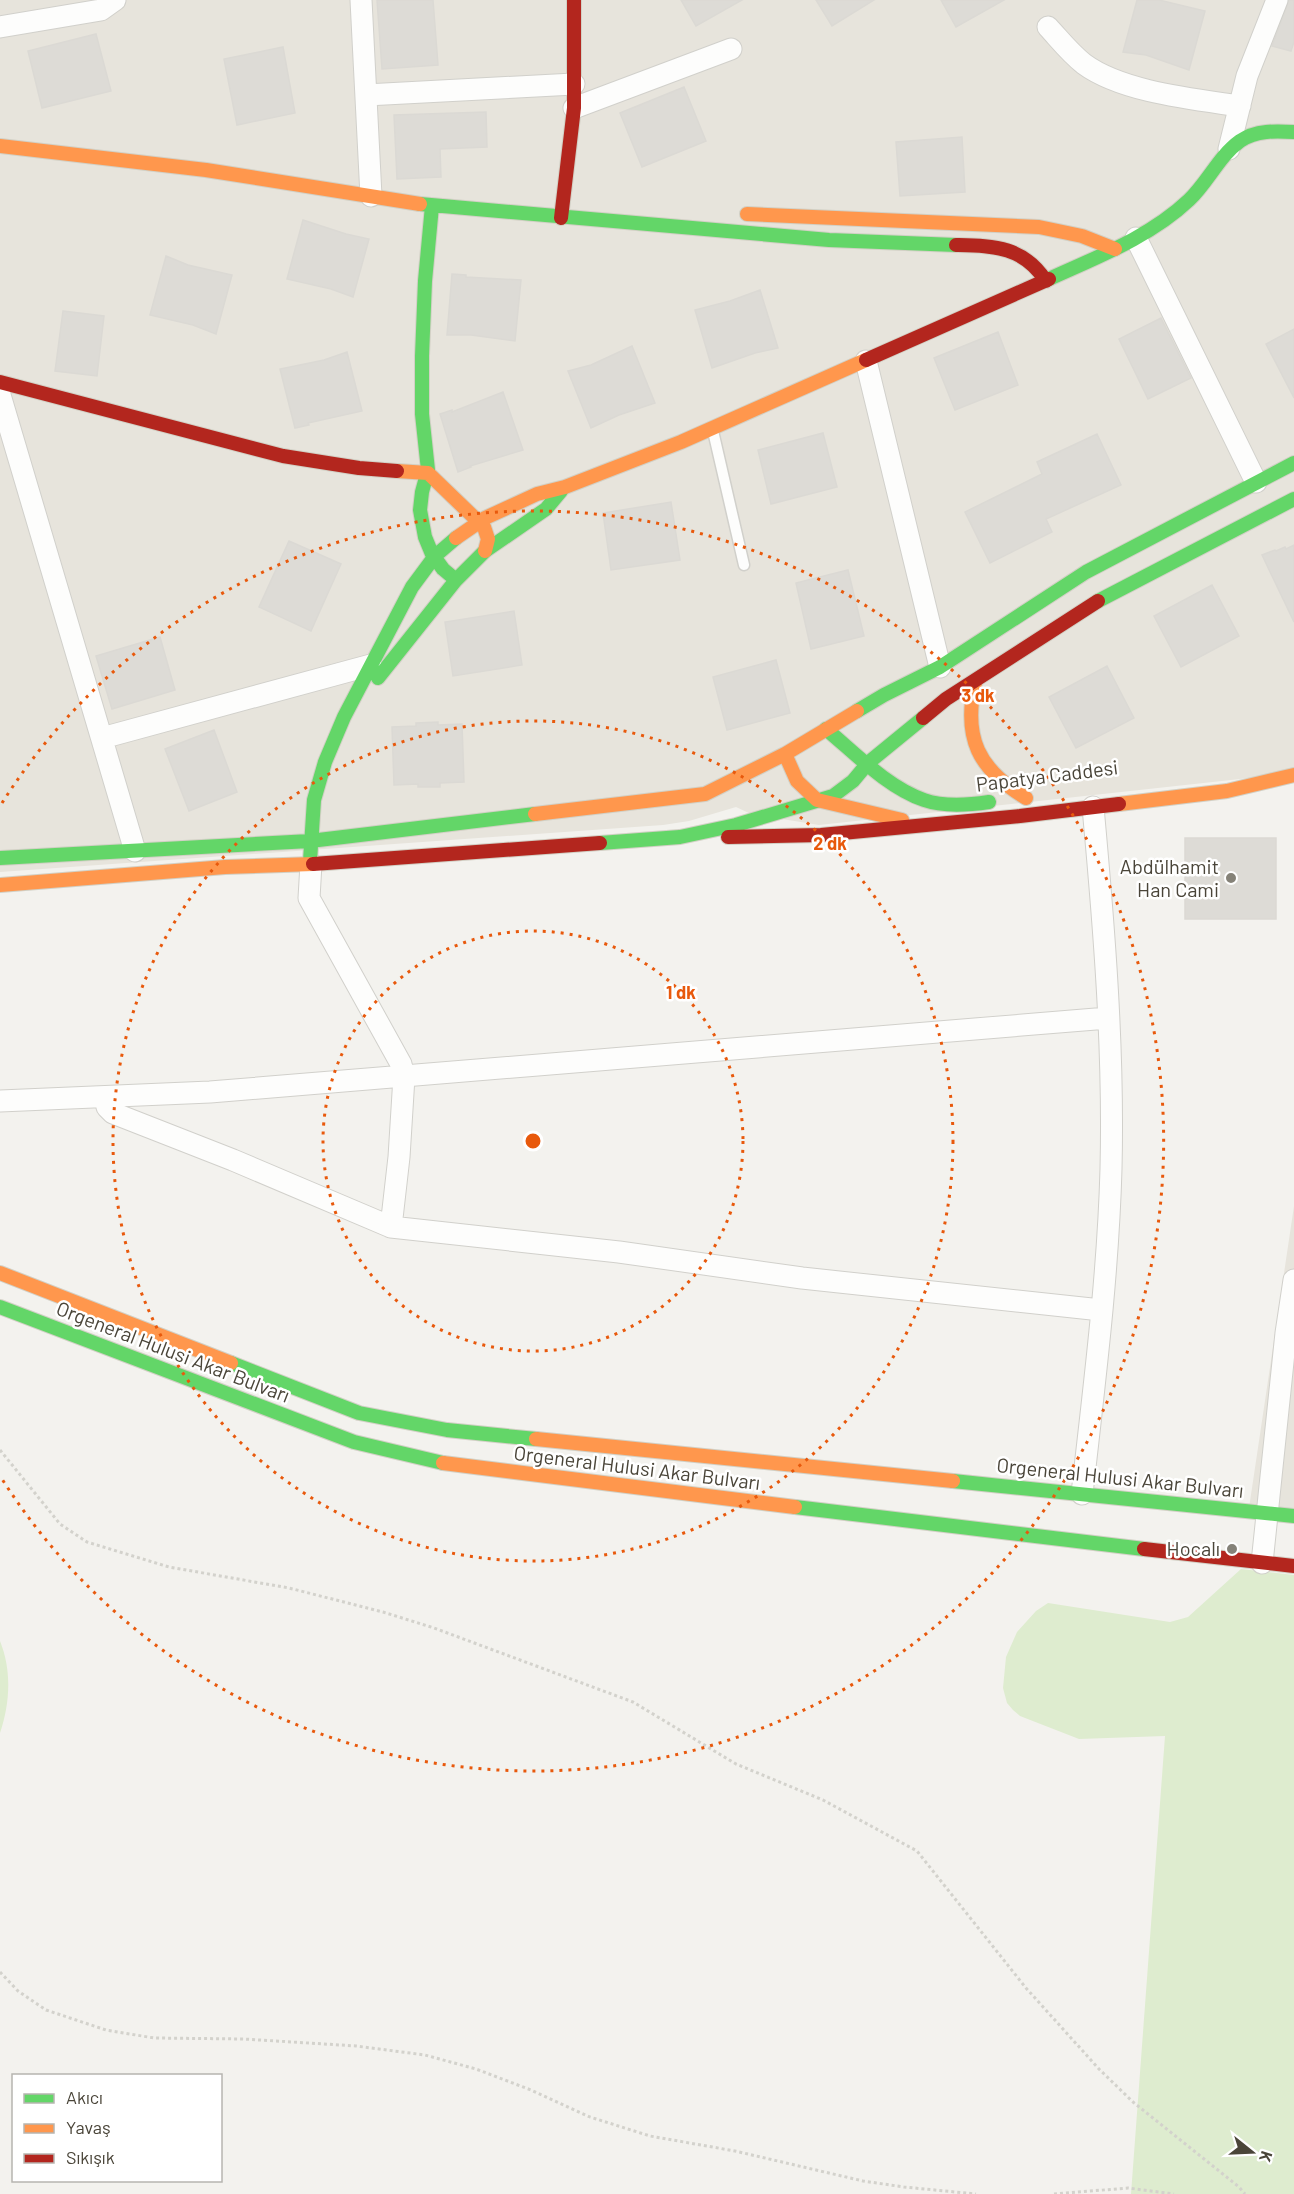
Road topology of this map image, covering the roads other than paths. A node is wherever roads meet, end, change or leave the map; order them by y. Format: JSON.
{"nodes":[{"id":1,"x":116,"y":0,"type":"edge"},
{"id":2,"x":362,"y":0,"type":"edge"},
{"id":3,"x":574,"y":0,"type":"edge"},
{"id":4,"x":1276,"y":0,"type":"edge"},
{"id":5,"x":0,"y":27,"type":"edge"},
{"id":6,"x":1048,"y":27,"type":"dead end"},
{"id":7,"x":731,"y":49,"type":"dead end"},
{"id":8,"x":574,"y":84,"type":"junction"},
{"id":9,"x":366,"y":95,"type":"junction"},
{"id":10,"x":1239,"y":106,"type":"junction"},
{"id":11,"x":574,"y":108,"type":"junction"},
{"id":12,"x":1294,"y":132,"type":"edge"},
{"id":13,"x":0,"y":147,"type":"edge"},
{"id":14,"x":1229,"y":149,"type":"junction"},
{"id":15,"x":371,"y":196,"type":"junction"},
{"id":16,"x":432,"y":206,"type":"junction"},
{"id":17,"x":674,"y":212,"type":"dead end"},
{"id":18,"x":730,"y":213,"type":"dead end"},
{"id":19,"x":561,"y":218,"type":"junction"},
{"id":20,"x":1136,"y":238,"type":"junction"},
{"id":21,"x":1115,"y":249,"type":"junction"},
{"id":22,"x":1046,"y":281,"type":"junction"},
{"id":23,"x":866,"y":361,"type":"junction"},
{"id":24,"x":0,"y":382,"type":"edge"},
{"id":25,"x":0,"y":395,"type":"edge"},
{"id":26,"x":713,"y":429,"type":"junction"},
{"id":27,"x":1294,"y":463,"type":"edge"},
{"id":28,"x":428,"y":473,"type":"junction"},
{"id":29,"x":1256,"y":482,"type":"junction"},
{"id":30,"x":565,"y":487,"type":"junction"},
{"id":31,"x":1294,"y":499,"type":"edge"},
{"id":32,"x":480,"y":521,"type":"junction"},
{"id":33,"x":485,"y":551,"type":"junction"},
{"id":34,"x":435,"y":556,"type":"junction"},
{"id":35,"x":744,"y":565,"type":"dead end"},
{"id":36,"x":456,"y":580,"type":"junction"},
{"id":37,"x":371,"y":665,"type":"junction"},
{"id":38,"x":940,"y":667,"type":"junction"},
{"id":39,"x":975,"y":683,"type":"junction"},
{"id":40,"x":344,"y":717,"type":"junction"},
{"id":41,"x":826,"y":729,"type":"junction"},
{"id":42,"x":102,"y":738,"type":"junction"},
{"id":43,"x":785,"y":754,"type":"junction"},
{"id":44,"x":868,"y":763,"type":"junction"},
{"id":45,"x":1294,"y":775,"type":"edge"},
{"id":46,"x":817,"y":800,"type":"junction"},
{"id":47,"x":1093,"y":807,"type":"junction"},
{"id":48,"x":925,"y":826,"type":"junction"},
{"id":49,"x":680,"y":837,"type":"junction"},
{"id":50,"x":309,"y":841,"type":"junction"},
{"id":51,"x":135,"y":851,"type":"junction"},
{"id":52,"x":0,"y":858,"type":"edge"},
{"id":53,"x":311,"y":864,"type":"junction"},
{"id":54,"x":0,"y":885,"type":"edge"},
{"id":55,"x":1108,"y":1018,"type":"junction"},
{"id":56,"x":404,"y":1077,"type":"junction"},
{"id":57,"x":105,"y":1097,"type":"junction"},
{"id":58,"x":0,"y":1101,"type":"edge"},
{"id":59,"x":392,"y":1227,"type":"junction"},
{"id":60,"x":0,"y":1273,"type":"edge"},
{"id":61,"x":1294,"y":1280,"type":"edge"},
{"id":62,"x":0,"y":1307,"type":"edge"},
{"id":63,"x":1101,"y":1310,"type":"junction"},
{"id":64,"x":1290,"y":1333,"type":"edge"},
{"id":65,"x":1082,"y":1494,"type":"junction"},
{"id":66,"x":1267,"y":1513,"type":"junction"},
{"id":67,"x":1294,"y":1516,"type":"edge"},
{"id":68,"x":1262,"y":1563,"type":"junction"},
{"id":69,"x":1294,"y":1566,"type":"edge"}],
"edges":[{"from":1,"to":5,"type":"street"},
{"from":2,"to":9,"type":"street"},
{"from":3,"to":8,"type":"street"},
{"from":4,"to":10,"type":"street"},
{"from":6,"to":10,"type":"street"},
{"from":7,"to":11,"type":"street"},
{"from":8,"to":9,"type":"street"},
{"from":8,"to":11,"type":"street"},
{"from":9,"to":15,"type":"street"},
{"from":10,"to":14,"type":"street"},
{"from":11,"to":19,"type":"street"},
{"from":12,"to":14,"type":"street"},
{"from":13,"to":15,"type":"street"},
{"from":14,"to":20,"type":"street"},
{"from":15,"to":16,"type":"street"},
{"from":16,"to":19,"type":"street"},
{"from":16,"to":28,"type":"street"},
{"from":17,"to":19,"type":"street"},
{"from":18,"to":21,"type":"street"},
{"from":19,"to":22,"type":"street"},
{"from":20,"to":21,"type":"street"},
{"from":20,"to":29,"type":"street"},
{"from":21,"to":22,"type":"street"},
{"from":22,"to":23,"type":"street"},
{"from":23,"to":26,"type":"street"},
{"from":23,"to":38,"type":"street"},
{"from":24,"to":28,"type":"street"},
{"from":25,"to":42,"type":"street"},
{"from":26,"to":30,"type":"street"},
{"from":26,"to":35,"type":"lane"},
{"from":27,"to":29,"type":"street"},
{"from":28,"to":32,"type":"street"},
{"from":28,"to":34,"type":"street"},
{"from":29,"to":38,"type":"street"},
{"from":30,"to":32,"type":"street"},
{"from":30,"to":33,"type":"street"},
{"from":31,"to":39,"type":"street"},
{"from":32,"to":33,"type":"street"},
{"from":32,"to":34,"type":"street"},
{"from":33,"to":36,"type":"street"},
{"from":34,"to":36,"type":"street"},
{"from":34,"to":37,"type":"street"},
{"from":36,"to":40,"type":"street"},
{"from":37,"to":40,"type":"street"},
{"from":37,"to":42,"type":"street"},
{"from":38,"to":41,"type":"street"},
{"from":39,"to":44,"type":"street"},
{"from":39,"to":44,"type":"street","name":"Papatya Caddesi"},
{"from":40,"to":50,"type":"street"},
{"from":41,"to":43,"type":"street"},
{"from":41,"to":44,"type":"street","name":"Papatya Caddesi"},
{"from":42,"to":51,"type":"street"},
{"from":43,"to":46,"type":"street"},
{"from":43,"to":50,"type":"street"},
{"from":44,"to":46,"type":"street"},
{"from":45,"to":47,"type":"street","name":"Papatya Caddesi"},
{"from":46,"to":48,"type":"street"},
{"from":46,"to":49,"type":"street"},
{"from":47,"to":48,"type":"street","name":"Papatya Caddesi"},
{"from":47,"to":55,"type":"street"},
{"from":48,"to":49,"type":"street","name":"Papatya Caddesi"},
{"from":49,"to":53,"type":"street"},
{"from":50,"to":51,"type":"street"},
{"from":50,"to":53,"type":"street"},
{"from":51,"to":52,"type":"street"},
{"from":53,"to":54,"type":"street"},
{"from":53,"to":56,"type":"street"},
{"from":55,"to":56,"type":"street"},
{"from":55,"to":63,"type":"street"},
{"from":56,"to":57,"type":"street"},
{"from":56,"to":59,"type":"street"},
{"from":57,"to":58,"type":"street"},
{"from":57,"to":59,"type":"street"},
{"from":59,"to":63,"type":"street"},
{"from":60,"to":65,"type":"street","name":"Orgeneral Hulusi Akar Bulvarı"},
{"from":61,"to":64,"type":"street"},
{"from":62,"to":68,"type":"street","name":"Orgeneral Hulusi Akar Bulvarı"},
{"from":63,"to":65,"type":"street"},
{"from":64,"to":66,"type":"street"},
{"from":65,"to":66,"type":"street","name":"Orgeneral Hulusi Akar Bulvarı"},
{"from":66,"to":67,"type":"street","name":"Orgeneral Hulusi Akar Bulvarı"},
{"from":66,"to":68,"type":"street"},
{"from":68,"to":69,"type":"street","name":"Orgeneral Hulusi Akar Bulvarı"}]}
